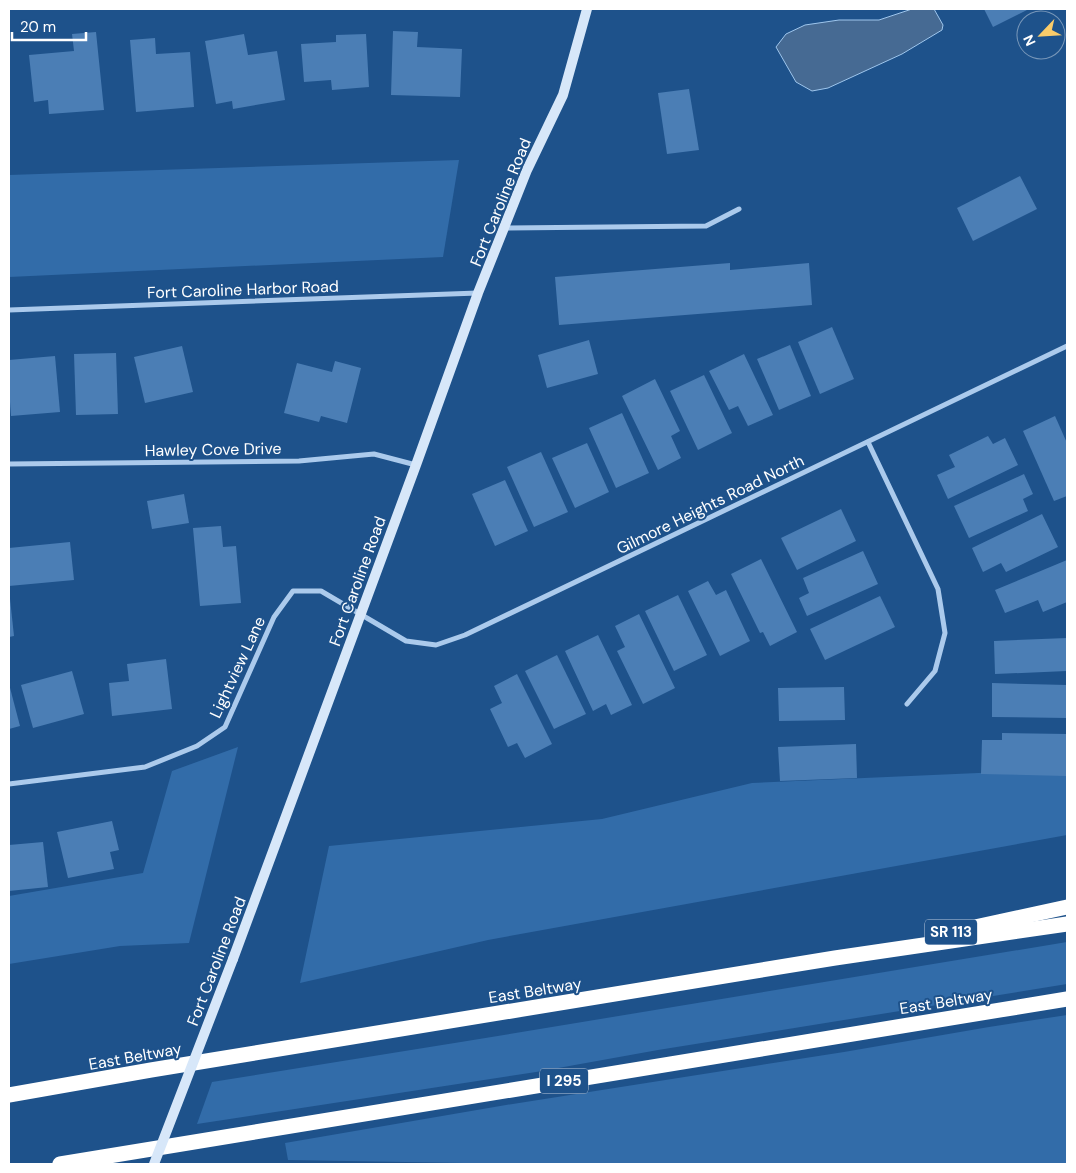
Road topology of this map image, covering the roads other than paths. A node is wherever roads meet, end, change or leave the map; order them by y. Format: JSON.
{"nodes":[{"id":1,"x":587,"y":9,"type":"edge"},
{"id":2,"x":739,"y":209,"type":"dead end"},
{"id":3,"x":504,"y":228,"type":"junction"},
{"id":4,"x":478,"y":293,"type":"junction"},
{"id":5,"x":9,"y":310,"type":"edge"},
{"id":6,"x":1067,"y":346,"type":"edge"},
{"id":7,"x":868,"y":442,"type":"junction"},
{"id":8,"x":9,"y":464,"type":"edge"},
{"id":9,"x":416,"y":465,"type":"junction"},
{"id":10,"x":361,"y":615,"type":"junction"},
{"id":11,"x":907,"y":704,"type":"dead end"},
{"id":12,"x":9,"y":784,"type":"edge"},
{"id":13,"x":1067,"y":907,"type":"edge"},
{"id":14,"x":1067,"y":924,"type":"edge"},
{"id":15,"x":835,"y":958,"type":"junction"},
{"id":16,"x":1067,"y":999,"type":"edge"},
{"id":17,"x":9,"y":1095,"type":"edge"},
{"id":18,"x":60,"y":1164,"type":"edge"},
{"id":19,"x":154,"y":1164,"type":"edge"}],
"edges":[{"from":1,"to":3,"type":"street","name":"Fort Caroline Road"},
{"from":2,"to":3,"type":"street"},
{"from":3,"to":4,"type":"street","name":"Fort Caroline Road"},
{"from":4,"to":5,"type":"street","name":"Fort Caroline Harbor Road"},
{"from":4,"to":9,"type":"street","name":"Fort Caroline Road"},
{"from":6,"to":7,"type":"street","name":"Gilmore Heights Road North"},
{"from":7,"to":10,"type":"street","name":"Gilmore Heights Road North"},
{"from":7,"to":11,"type":"street"},
{"from":8,"to":9,"type":"street","name":"Hawley Cove Drive"},
{"from":9,"to":10,"type":"street","name":"Fort Caroline Road"},
{"from":10,"to":12,"type":"street","name":"Lightview Lane"},
{"from":10,"to":19,"type":"street","name":"Fort Caroline Road","bridge":true},
{"from":13,"to":15,"type":"highway","number":"SR 113"},
{"from":14,"to":15,"type":"highway","name":"East Beltway"},
{"from":15,"to":17,"type":"highway","name":"East Beltway"},
{"from":16,"to":18,"type":"highway","name":"East Beltway","number":"I 295"}]}
